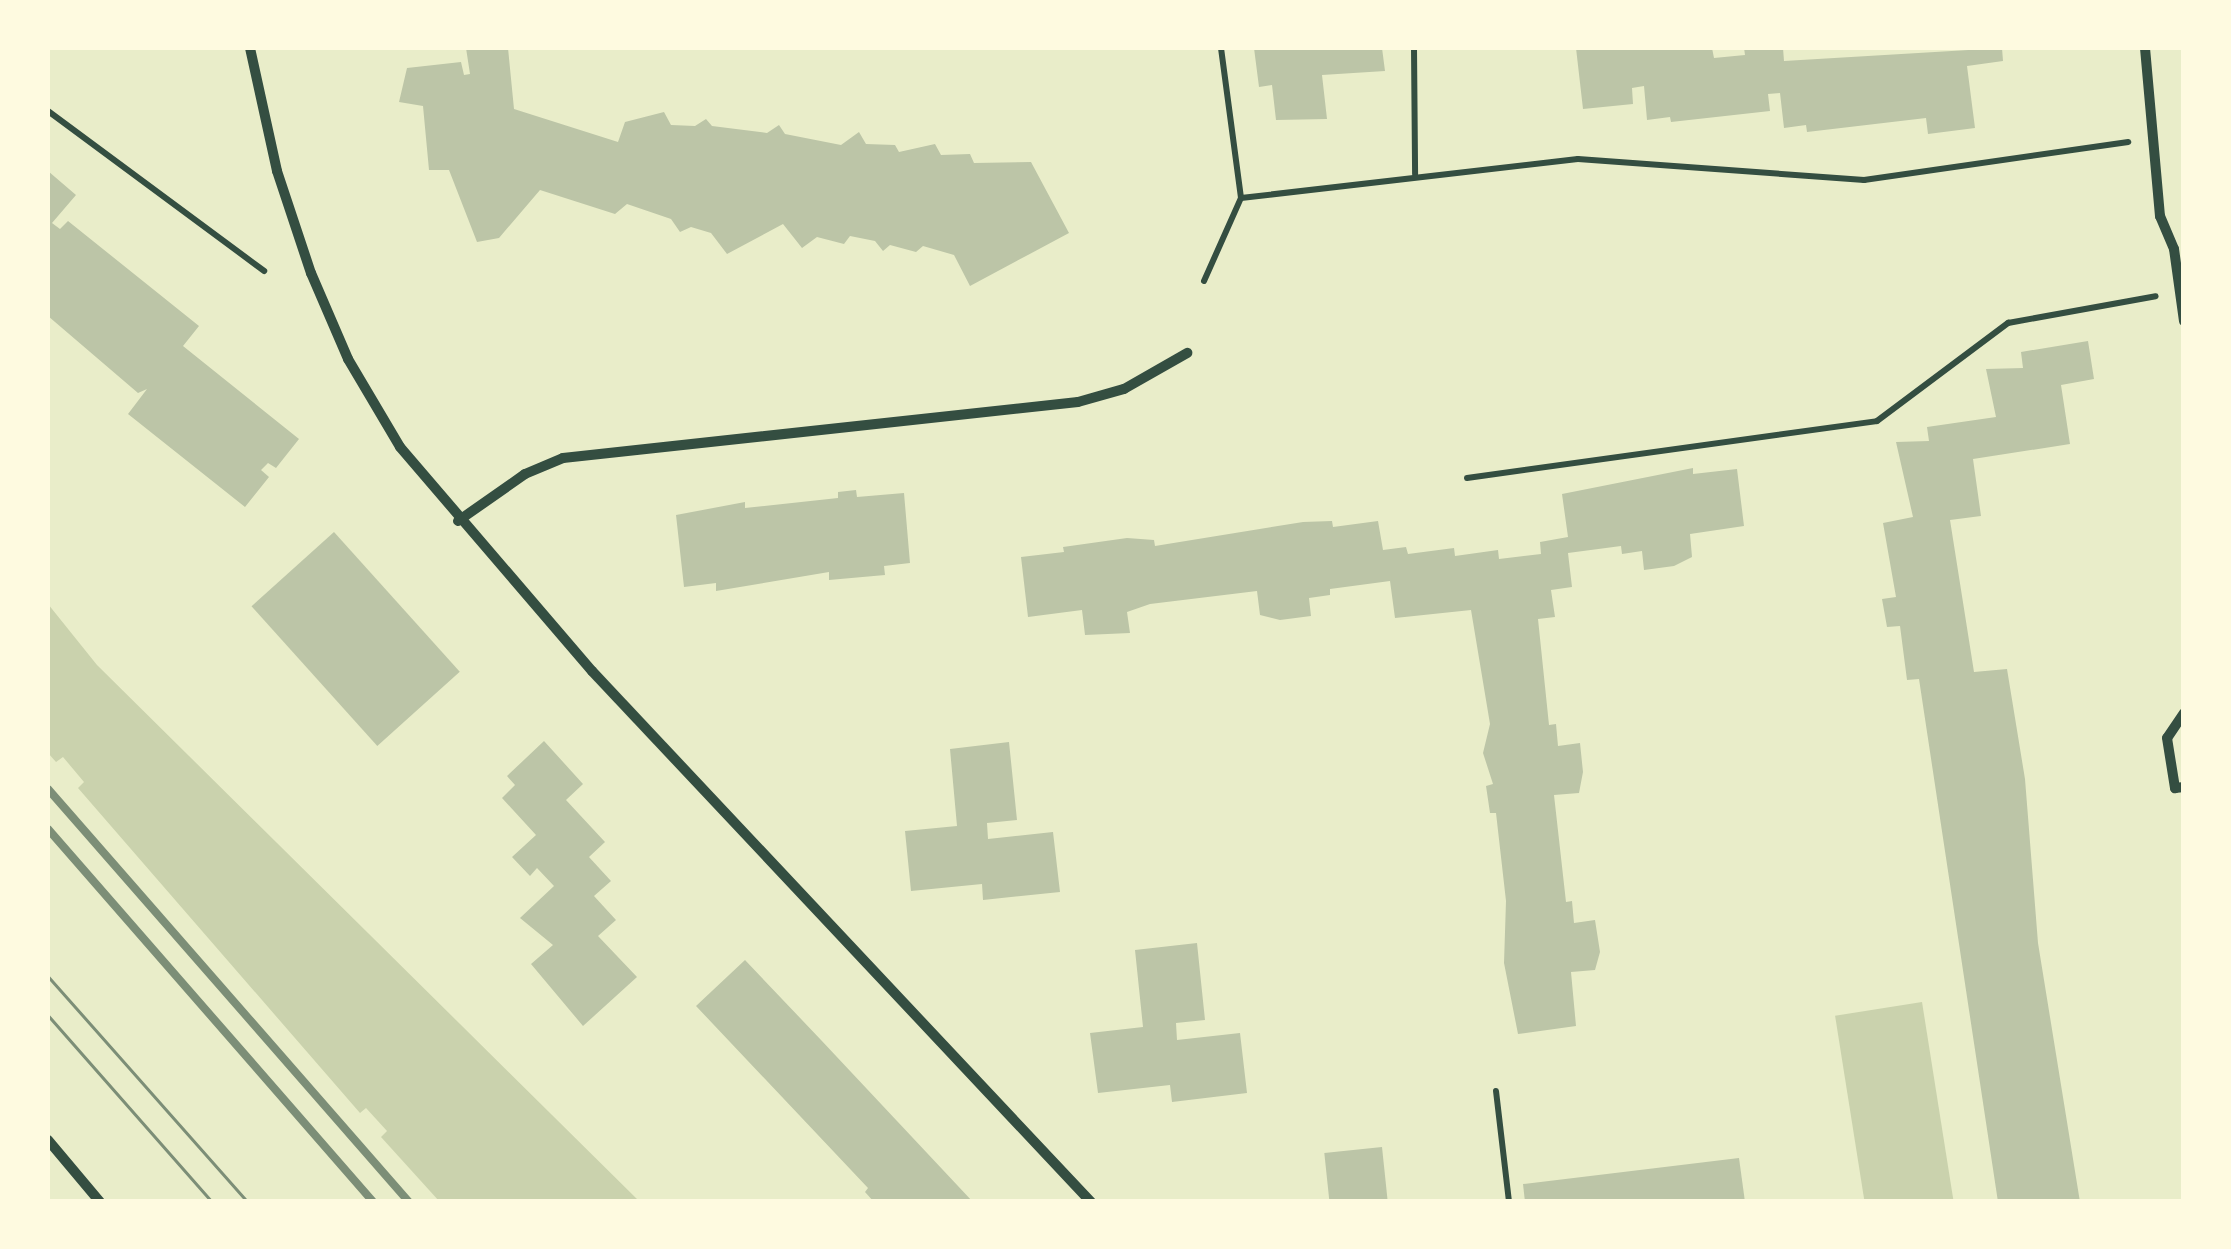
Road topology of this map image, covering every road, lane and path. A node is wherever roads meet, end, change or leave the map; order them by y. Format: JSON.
{"nodes":[{"id":1,"x":250,"y":48,"type":"edge"},
{"id":2,"x":1221,"y":48,"type":"edge"},
{"id":3,"x":1414,"y":48,"type":"edge"},
{"id":4,"x":2145,"y":48,"type":"edge"},
{"id":5,"x":48,"y":111,"type":"edge"},
{"id":6,"x":2150,"y":139,"type":"junction"},
{"id":7,"x":1415,"y":174,"type":"junction"},
{"id":8,"x":1241,"y":198,"type":"junction"},
{"id":9,"x":264,"y":270,"type":"dead end"},
{"id":10,"x":1204,"y":281,"type":"dead end"},
{"id":11,"x":2156,"y":296,"type":"dead end"},
{"id":12,"x":2184,"y":321,"type":"edge"},
{"id":13,"x":1187,"y":353,"type":"dead end"},
{"id":14,"x":1467,"y":478,"type":"dead end"},
{"id":15,"x":458,"y":521,"type":"junction"},
{"id":16,"x":2184,"y":713,"type":"edge"},
{"id":17,"x":2184,"y":787,"type":"edge"},
{"id":18,"x":1496,"y":1092,"type":"dead end"},
{"id":19,"x":48,"y":1140,"type":"edge"},
{"id":20,"x":100,"y":1202,"type":"edge"},
{"id":21,"x":1090,"y":1202,"type":"edge"},
{"id":22,"x":1509,"y":1202,"type":"edge"}],
"edges":[{"from":1,"to":15,"type":"street"},
{"from":2,"to":8,"type":"path"},
{"from":3,"to":7,"type":"path"},
{"from":4,"to":6,"type":"street"},
{"from":5,"to":9,"type":"path"},
{"from":6,"to":7,"type":"path"},
{"from":6,"to":12,"type":"street"},
{"from":7,"to":8,"type":"path"},
{"from":8,"to":10,"type":"path"},
{"from":11,"to":14,"type":"path"},
{"from":13,"to":15,"type":"street"},
{"from":15,"to":21,"type":"street"},
{"from":16,"to":17,"type":"street"},
{"from":18,"to":22,"type":"path"},
{"from":19,"to":20,"type":"street"}]}
